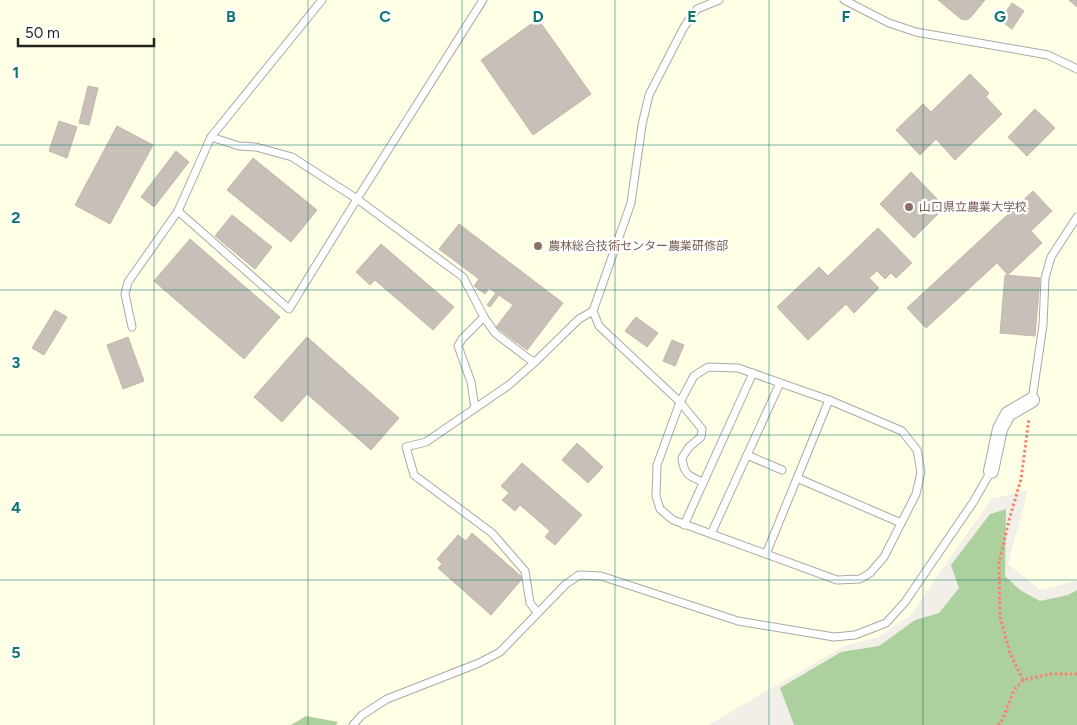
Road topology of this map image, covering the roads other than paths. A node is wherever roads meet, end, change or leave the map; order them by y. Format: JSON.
{"nodes":[{"id":1,"x":322,"y":0,"type":"edge"},
{"id":2,"x":483,"y":0,"type":"edge"},
{"id":3,"x":719,"y":0,"type":"edge"},
{"id":4,"x":844,"y":0,"type":"edge"},
{"id":5,"x":1077,"y":68,"type":"edge"},
{"id":6,"x":210,"y":137,"type":"junction"},
{"id":7,"x":357,"y":199,"type":"junction"},
{"id":8,"x":178,"y":211,"type":"junction"},
{"id":9,"x":1077,"y":217,"type":"edge"},
{"id":10,"x":593,"y":311,"type":"junction"},
{"id":11,"x":484,"y":317,"type":"junction"},
{"id":12,"x":132,"y":327,"type":"dead end"},
{"id":13,"x":535,"y":362,"type":"junction"},
{"id":14,"x":753,"y":373,"type":"junction"},
{"id":15,"x":780,"y":383,"type":"junction"},
{"id":16,"x":829,"y":400,"type":"junction"},
{"id":17,"x":1032,"y":400,"type":"joint"},
{"id":18,"x":680,"y":402,"type":"junction"},
{"id":19,"x":475,"y":408,"type":"junction"},
{"id":20,"x":747,"y":455,"type":"junction"},
{"id":21,"x":782,"y":470,"type":"dead end"},
{"id":22,"x":991,"y":470,"type":"joint"},
{"id":23,"x":797,"y":478,"type":"junction"},
{"id":24,"x":703,"y":482,"type":"junction"},
{"id":25,"x":901,"y":523,"type":"junction"},
{"id":26,"x":684,"y":525,"type":"junction"},
{"id":27,"x":711,"y":534,"type":"junction"},
{"id":28,"x":766,"y":554,"type":"junction"},
{"id":29,"x":537,"y":612,"type":"junction"},
{"id":30,"x":353,"y":725,"type":"edge"}],
"edges":[{"from":1,"to":6,"type":"lane"},
{"from":2,"to":7,"type":"lane"},
{"from":3,"to":10,"type":"lane"},
{"from":4,"to":5,"type":"lane"},
{"from":6,"to":7,"type":"lane"},
{"from":6,"to":8,"type":"lane"},
{"from":7,"to":8,"type":"lane"},
{"from":7,"to":11,"type":"lane"},
{"from":8,"to":12,"type":"lane"},
{"from":9,"to":17,"type":"lane"},
{"from":10,"to":13,"type":"lane"},
{"from":10,"to":18,"type":"lane"},
{"from":11,"to":13,"type":"lane"},
{"from":11,"to":19,"type":"lane"},
{"from":13,"to":19,"type":"lane"},
{"from":14,"to":15,"type":"lane"},
{"from":14,"to":18,"type":"lane"},
{"from":14,"to":24,"type":"lane"},
{"from":15,"to":16,"type":"lane"},
{"from":15,"to":20,"type":"lane"},
{"from":16,"to":23,"type":"lane"},
{"from":16,"to":25,"type":"lane"},
{"from":17,"to":22,"type":"street"},
{"from":18,"to":24,"type":"lane"},
{"from":18,"to":26,"type":"lane"},
{"from":19,"to":29,"type":"lane"},
{"from":20,"to":21,"type":"lane"},
{"from":20,"to":27,"type":"lane"},
{"from":22,"to":29,"type":"lane"},
{"from":23,"to":25,"type":"lane"},
{"from":23,"to":28,"type":"lane"},
{"from":24,"to":26,"type":"lane"},
{"from":25,"to":28,"type":"lane"},
{"from":26,"to":27,"type":"lane"},
{"from":27,"to":28,"type":"lane"},
{"from":29,"to":30,"type":"lane"}]}
